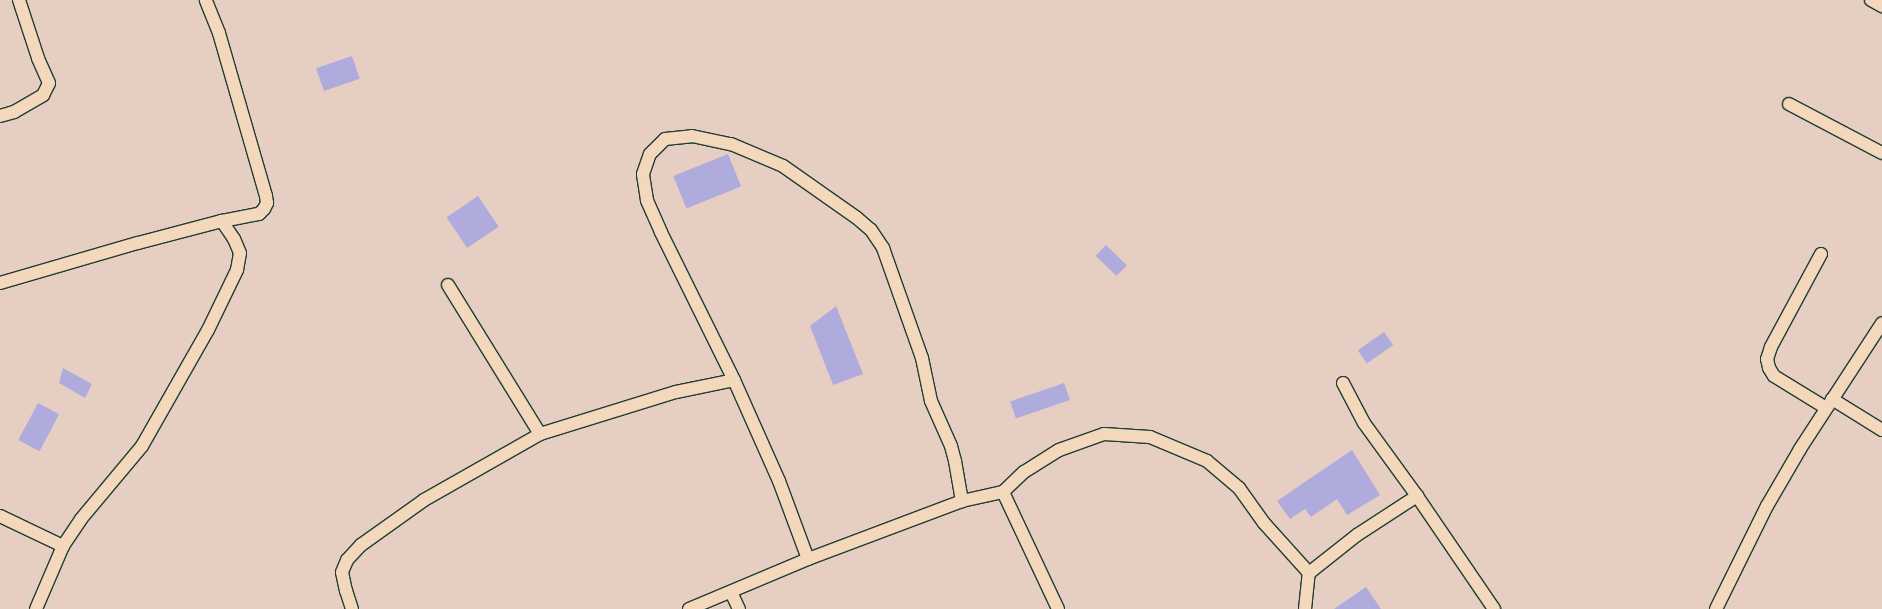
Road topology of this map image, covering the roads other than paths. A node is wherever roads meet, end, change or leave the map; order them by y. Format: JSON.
{"nodes":[{"id":1,"x":19,"y":0,"type":"edge"},
{"id":2,"x":206,"y":0,"type":"edge"},
{"id":3,"x":1871,"y":0,"type":"edge"},
{"id":4,"x":1882,"y":6,"type":"edge"},
{"id":5,"x":1789,"y":104,"type":"dead end"},
{"id":6,"x":0,"y":116,"type":"edge"},
{"id":7,"x":1882,"y":153,"type":"edge"},
{"id":8,"x":222,"y":221,"type":"junction"},
{"id":9,"x":1821,"y":254,"type":"dead end"},
{"id":10,"x":0,"y":283,"type":"edge"},
{"id":11,"x":448,"y":285,"type":"dead end"},
{"id":12,"x":1881,"y":330,"type":"edge"},
{"id":13,"x":734,"y":380,"type":"junction"},
{"id":14,"x":1343,"y":383,"type":"dead end"},
{"id":15,"x":1829,"y":403,"type":"junction"},
{"id":16,"x":1882,"y":430,"type":"edge"},
{"id":17,"x":540,"y":434,"type":"junction"},
{"id":18,"x":1003,"y":492,"type":"junction"},
{"id":19,"x":1417,"y":496,"type":"junction"},
{"id":20,"x":962,"y":502,"type":"junction"},
{"id":21,"x":0,"y":516,"type":"edge"},
{"id":22,"x":63,"y":546,"type":"junction"},
{"id":23,"x":808,"y":559,"type":"junction"},
{"id":24,"x":1309,"y":573,"type":"junction"},
{"id":25,"x":731,"y":592,"type":"junction"},
{"id":26,"x":36,"y":609,"type":"edge"},
{"id":27,"x":352,"y":609,"type":"edge"},
{"id":28,"x":688,"y":609,"type":"edge"},
{"id":29,"x":739,"y":609,"type":"edge"},
{"id":30,"x":1058,"y":609,"type":"edge"},
{"id":31,"x":1305,"y":609,"type":"edge"},
{"id":32,"x":1494,"y":609,"type":"edge"},
{"id":33,"x":1716,"y":609,"type":"edge"}],
"edges":[{"from":1,"to":6,"type":"street"},
{"from":2,"to":8,"type":"street"},
{"from":3,"to":4,"type":"street"},
{"from":5,"to":7,"type":"street"},
{"from":8,"to":10,"type":"street"},
{"from":8,"to":22,"type":"street"},
{"from":9,"to":15,"type":"street"},
{"from":11,"to":17,"type":"street"},
{"from":12,"to":15,"type":"street"},
{"from":13,"to":17,"type":"street"},
{"from":13,"to":20,"type":"street"},
{"from":13,"to":23,"type":"street"},
{"from":14,"to":19,"type":"street"},
{"from":15,"to":16,"type":"street"},
{"from":15,"to":33,"type":"street"},
{"from":17,"to":27,"type":"street"},
{"from":18,"to":20,"type":"street"},
{"from":18,"to":24,"type":"street"},
{"from":18,"to":30,"type":"street"},
{"from":19,"to":24,"type":"street"},
{"from":19,"to":32,"type":"street"},
{"from":20,"to":23,"type":"street"},
{"from":21,"to":22,"type":"street"},
{"from":22,"to":26,"type":"street"},
{"from":23,"to":25,"type":"street"},
{"from":24,"to":31,"type":"street"},
{"from":25,"to":28,"type":"street"},
{"from":25,"to":29,"type":"street"}]}
